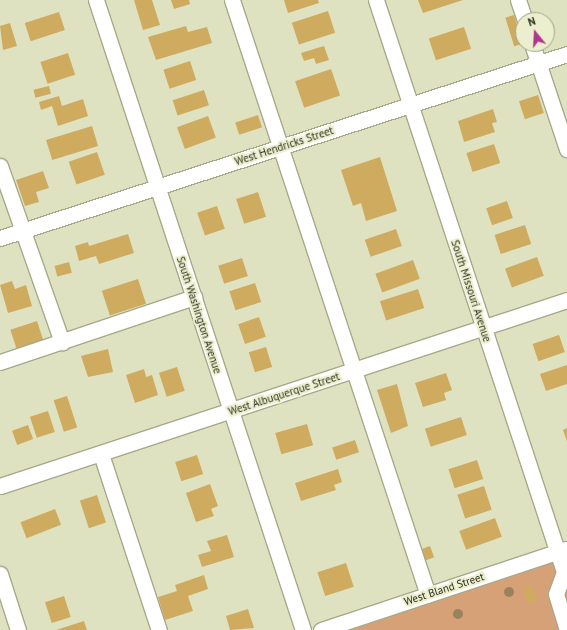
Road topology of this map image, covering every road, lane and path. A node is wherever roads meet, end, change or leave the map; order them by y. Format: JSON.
{"nodes":[{"id":1,"x":96,"y":0,"type":"edge"},
{"id":2,"x":232,"y":0,"type":"edge"},
{"id":3,"x":376,"y":0,"type":"edge"},
{"id":4,"x":518,"y":0,"type":"edge"},
{"id":5,"x":522,"y":12,"type":"edge"},
{"id":6,"x":535,"y":52,"type":"edge"},
{"id":7,"x":567,"y":54,"type":"edge"},
{"id":8,"x":538,"y":63,"type":"junction"},
{"id":9,"x":410,"y":105,"type":"junction"},
{"id":10,"x":280,"y":147,"type":"junction"},
{"id":11,"x":567,"y":148,"type":"edge"},
{"id":12,"x":0,"y":166,"type":"edge"},
{"id":13,"x":158,"y":187,"type":"junction"},
{"id":14,"x":25,"y":230,"type":"junction"},
{"id":15,"x":0,"y":238,"type":"edge"},
{"id":16,"x":194,"y":297,"type":"junction"},
{"id":17,"x":567,"y":300,"type":"edge"},
{"id":18,"x":484,"y":328,"type":"junction"},
{"id":19,"x":62,"y":342,"type":"junction"},
{"id":20,"x":0,"y":362,"type":"edge"},
{"id":21,"x":354,"y":371,"type":"junction"},
{"id":22,"x":230,"y":411,"type":"junction"},
{"id":23,"x":101,"y":454,"type":"junction"},
{"id":24,"x":0,"y":486,"type":"edge"},
{"id":25,"x":562,"y":551,"type":"edge"},
{"id":26,"x":0,"y":574,"type":"edge"},
{"id":27,"x":565,"y":577,"type":"edge"},
{"id":28,"x":428,"y":595,"type":"junction"},
{"id":29,"x":18,"y":630,"type":"edge"},
{"id":30,"x":159,"y":630,"type":"edge"},
{"id":31,"x":303,"y":630,"type":"edge"},
{"id":32,"x":321,"y":630,"type":"edge"},
{"id":33,"x":567,"y":630,"type":"edge"}],
"edges":[{"from":1,"to":13,"type":"street","name":"South Washington Avenue"},
{"from":2,"to":10,"type":"street"},
{"from":3,"to":9,"type":"street","name":"South Missouri Avenue"},
{"from":4,"to":5,"type":"street"},
{"from":6,"to":8,"type":"street"},
{"from":7,"to":8,"type":"street","name":"West Hendricks Street"},
{"from":8,"to":9,"type":"street","name":"West Hendricks Street"},
{"from":8,"to":11,"type":"street"},
{"from":9,"to":10,"type":"street","name":"West Hendricks Street"},
{"from":9,"to":18,"type":"street","name":"South Missouri Avenue"},
{"from":10,"to":13,"type":"street","name":"West Hendricks Street"},
{"from":10,"to":21,"type":"street"},
{"from":12,"to":14,"type":"street"},
{"from":13,"to":14,"type":"street","name":"West Hendricks Street"},
{"from":13,"to":16,"type":"street","name":"South Washington Avenue"},
{"from":14,"to":15,"type":"street","name":"West Hendricks Street"},
{"from":14,"to":19,"type":"street"},
{"from":16,"to":19,"type":"street"},
{"from":16,"to":22,"type":"street","name":"South Washington Avenue"},
{"from":17,"to":18,"type":"street","name":"West Albuquerque Street"},
{"from":18,"to":21,"type":"street","name":"West Albuquerque Street"},
{"from":18,"to":25,"type":"street","name":"South Missouri Avenue"},
{"from":19,"to":20,"type":"street"},
{"from":21,"to":22,"type":"street","name":"West Albuquerque Street"},
{"from":21,"to":28,"type":"street"},
{"from":22,"to":23,"type":"street","name":"West Albuquerque Street"},
{"from":22,"to":31,"type":"street","name":"South Washington Avenue"},
{"from":23,"to":24,"type":"street","name":"West Albuquerque Street"},
{"from":23,"to":30,"type":"street"},
{"from":25,"to":27,"type":"street","name":"South Missouri Avenue"},
{"from":25,"to":28,"type":"street","name":"West Bland Street"},
{"from":26,"to":29,"type":"street"},
{"from":27,"to":33,"type":"street"},
{"from":28,"to":32,"type":"street","name":"West Bland Street"}]}
